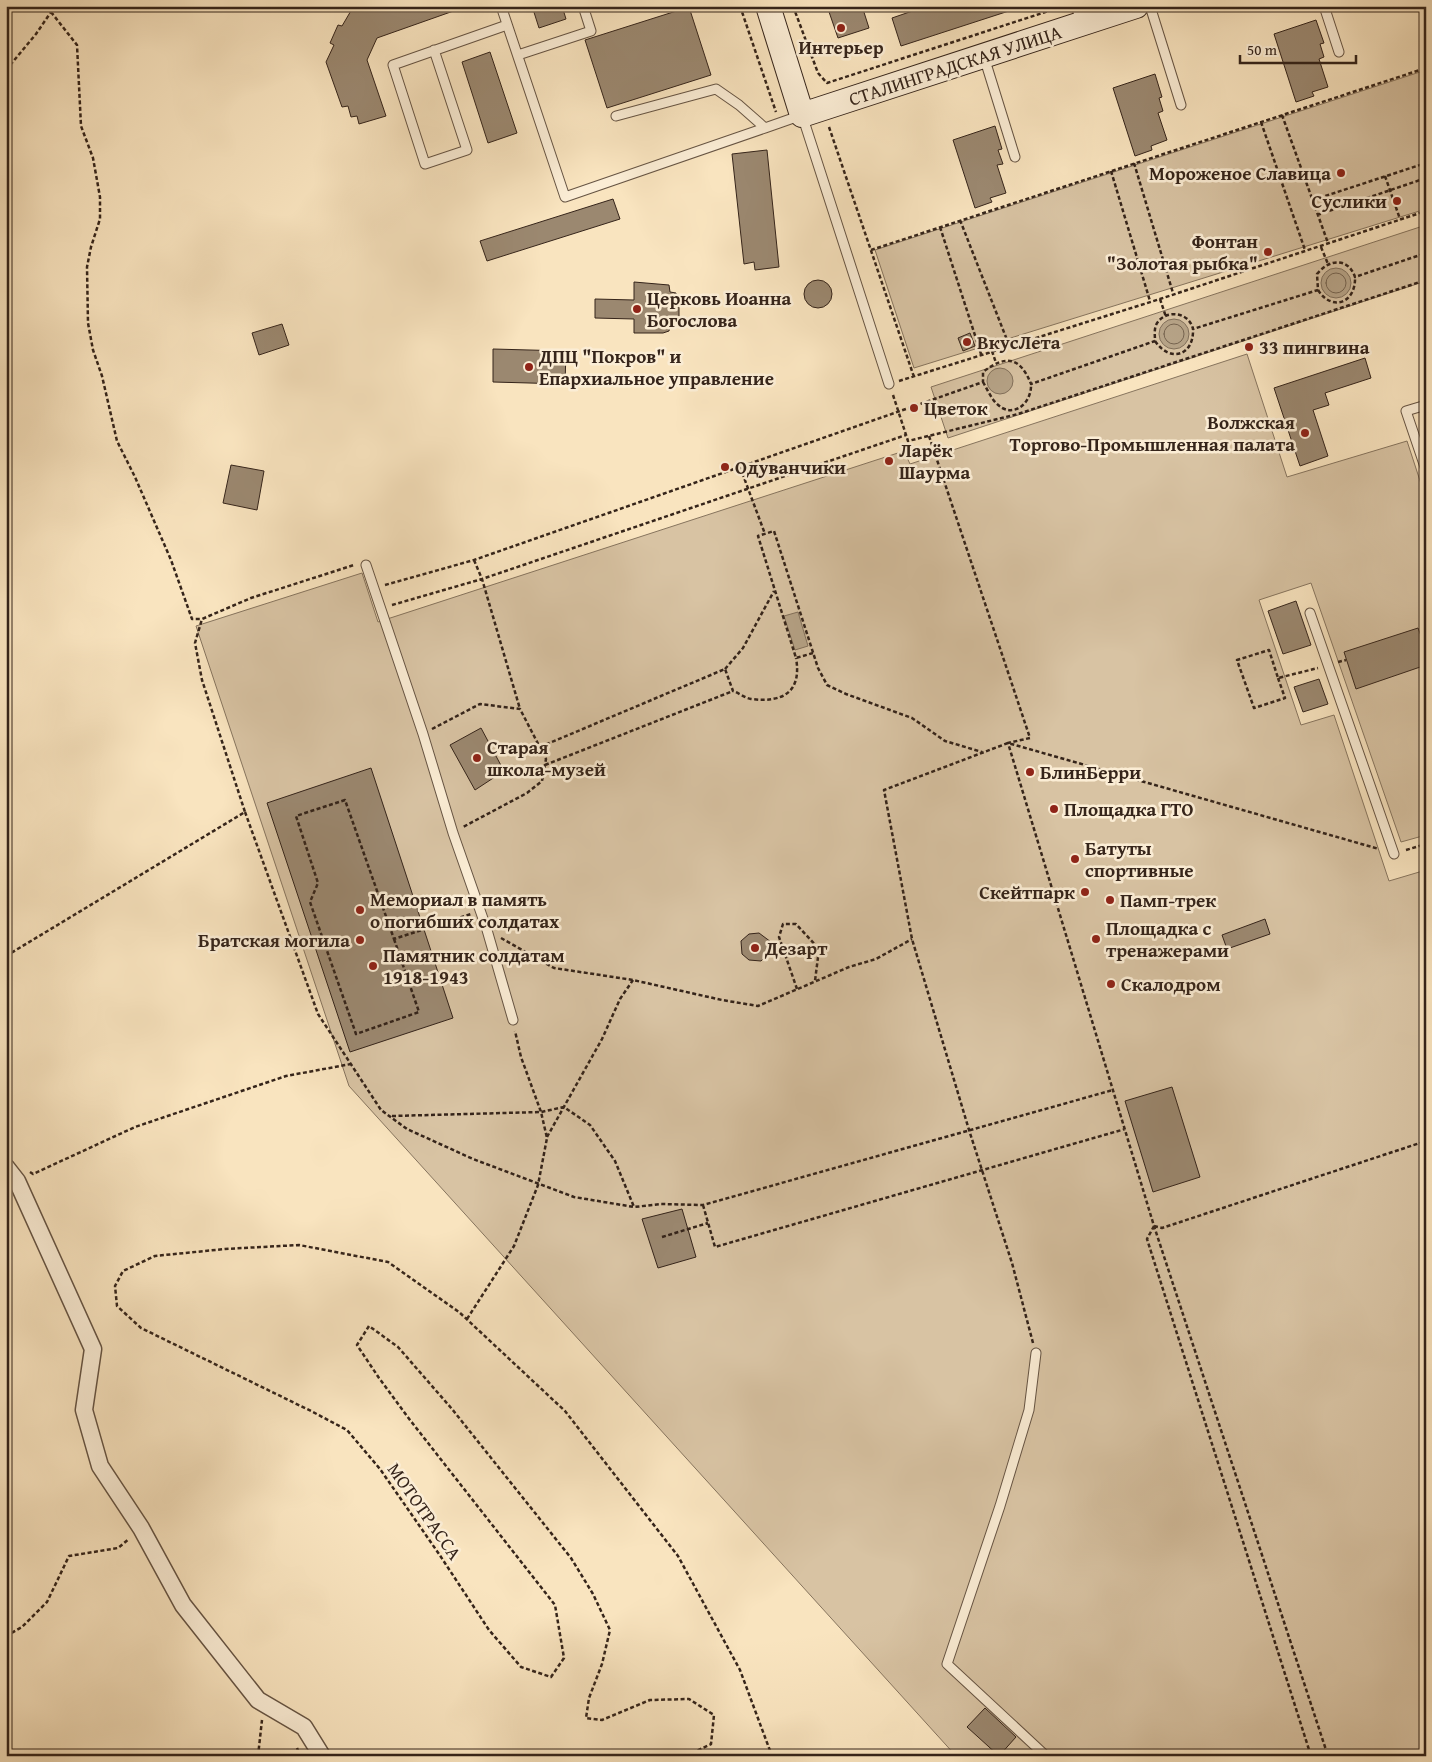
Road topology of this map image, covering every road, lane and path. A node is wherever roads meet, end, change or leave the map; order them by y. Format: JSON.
{"nodes":[{"id":1,"x":51,"y":6,"type":"edge"},
{"id":2,"x":501,"y":6,"type":"edge"},
{"id":3,"x":583,"y":6,"type":"edge"},
{"id":4,"x":740,"y":6,"type":"edge"},
{"id":5,"x":768,"y":6,"type":"edge"},
{"id":6,"x":793,"y":6,"type":"edge"},
{"id":7,"x":1064,"y":6,"type":"edge"},
{"id":8,"x":1136,"y":6,"type":"edge"},
{"id":9,"x":1150,"y":6,"type":"edge"},
{"id":10,"x":1324,"y":6,"type":"edge"},
{"id":11,"x":51,"y":12,"type":"junction"},
{"id":12,"x":1079,"y":15,"type":"edge"},
{"id":13,"x":507,"y":25,"type":"junction"},
{"id":14,"x":434,"y":50,"type":"junction"},
{"id":15,"x":1339,"y":52,"type":"dead end"},
{"id":16,"x":518,"y":55,"type":"junction"},
{"id":17,"x":984,"y":55,"type":"junction"},
{"id":18,"x":1426,"y":68,"type":"edge"},
{"id":19,"x":6,"y":70,"type":"edge"},
{"id":20,"x":1181,"y":104,"type":"dead end"},
{"id":21,"x":812,"y":112,"type":"junction"},
{"id":22,"x":1282,"y":115,"type":"junction"},
{"id":23,"x":616,"y":116,"type":"dead end"},
{"id":24,"x":1261,"y":122,"type":"junction"},
{"id":25,"x":779,"y":123,"type":"junction"},
{"id":26,"x":765,"y":128,"type":"junction"},
{"id":27,"x":1015,"y":157,"type":"dead end"},
{"id":28,"x":1134,"y":163,"type":"junction"},
{"id":29,"x":1426,"y":163,"type":"edge"},
{"id":30,"x":1111,"y":170,"type":"junction"},
{"id":31,"x":1385,"y":176,"type":"junction"},
{"id":32,"x":1426,"y":178,"type":"edge"},
{"id":33,"x":1389,"y":190,"type":"junction"},
{"id":34,"x":1313,"y":200,"type":"junction"},
{"id":35,"x":1426,"y":211,"type":"edge"},
{"id":36,"x":1317,"y":214,"type":"junction"},
{"id":37,"x":1400,"y":219,"type":"junction"},
{"id":38,"x":960,"y":220,"type":"junction"},
{"id":39,"x":940,"y":227,"type":"junction"},
{"id":40,"x":1328,"y":243,"type":"junction"},
{"id":41,"x":1320,"y":246,"type":"junction"},
{"id":42,"x":871,"y":250,"type":"junction"},
{"id":43,"x":1305,"y":250,"type":"junction"},
{"id":44,"x":1426,"y":253,"type":"edge"},
{"id":45,"x":1328,"y":264,"type":"junction"},
{"id":46,"x":1355,"y":277,"type":"junction"},
{"id":47,"x":1426,"y":280,"type":"edge"},
{"id":48,"x":1318,"y":290,"type":"junction"},
{"id":49,"x":1173,"y":293,"type":"junction"},
{"id":50,"x":1160,"y":298,"type":"junction"},
{"id":51,"x":1150,"y":301,"type":"junction"},
{"id":52,"x":1341,"y":302,"type":"junction"},
{"id":53,"x":1343,"y":307,"type":"junction"},
{"id":54,"x":1166,"y":317,"type":"junction"},
{"id":55,"x":1193,"y":329,"type":"junction"},
{"id":56,"x":1155,"y":341,"type":"junction"},
{"id":57,"x":1009,"y":346,"type":"junction"},
{"id":58,"x":992,"y":351,"type":"junction"},
{"id":59,"x":981,"y":354,"type":"junction"},
{"id":60,"x":1179,"y":354,"type":"junction"},
{"id":61,"x":1181,"y":360,"type":"junction"},
{"id":62,"x":996,"y":363,"type":"junction"},
{"id":63,"x":914,"y":377,"type":"junction"},
{"id":64,"x":983,"y":382,"type":"junction"},
{"id":65,"x":889,"y":384,"type":"junction"},
{"id":66,"x":1031,"y":384,"type":"junction"},
{"id":67,"x":1426,"y":405,"type":"edge"},
{"id":68,"x":1016,"y":409,"type":"junction"},
{"id":69,"x":898,"y":412,"type":"junction"},
{"id":70,"x":1018,"y":414,"type":"junction"},
{"id":71,"x":906,"y":435,"type":"junction"},
{"id":72,"x":929,"y":436,"type":"junction"},
{"id":73,"x":740,"y":467,"type":"junction"},
{"id":74,"x":1426,"y":470,"type":"edge"},
{"id":75,"x":748,"y":488,"type":"junction"},
{"id":76,"x":765,"y":534,"type":"junction"},
{"id":77,"x":474,"y":560,"type":"junction"},
{"id":78,"x":366,"y":565,"type":"joint"},
{"id":79,"x":482,"y":579,"type":"junction"},
{"id":80,"x":374,"y":589,"type":"junction"},
{"id":81,"x":774,"y":590,"type":"junction"},
{"id":82,"x":381,"y":609,"type":"junction"},
{"id":83,"x":1310,"y":613,"type":"dead end"},
{"id":84,"x":202,"y":619,"type":"junction"},
{"id":85,"x":813,"y":653,"type":"junction"},
{"id":86,"x":796,"y":658,"type":"junction"},
{"id":87,"x":1346,"y":660,"type":"dead end"},
{"id":88,"x":1328,"y":665,"type":"junction"},
{"id":89,"x":725,"y":669,"type":"junction"},
{"id":90,"x":1278,"y":678,"type":"junction"},
{"id":91,"x":733,"y":691,"type":"junction"},
{"id":92,"x":520,"y":710,"type":"junction"},
{"id":93,"x":424,"y":734,"type":"junction"},
{"id":94,"x":1008,"y":743,"type":"junction"},
{"id":95,"x":540,"y":747,"type":"junction"},
{"id":96,"x":983,"y":752,"type":"junction"},
{"id":97,"x":545,"y":765,"type":"junction"},
{"id":98,"x":245,"y":812,"type":"junction"},
{"id":99,"x":453,"y":833,"type":"junction"},
{"id":100,"x":1426,"y":844,"type":"edge"},
{"id":101,"x":1394,"y":854,"type":"junction"},
{"id":102,"x":479,"y":912,"type":"junction"},
{"id":103,"x":487,"y":930,"type":"junction"},
{"id":104,"x":394,"y":939,"type":"junction"},
{"id":105,"x":912,"y":939,"type":"junction"},
{"id":106,"x":6,"y":956,"type":"edge"},
{"id":107,"x":633,"y":980,"type":"junction"},
{"id":108,"x":815,"y":981,"type":"junction"},
{"id":109,"x":797,"y":989,"type":"junction"},
{"id":110,"x":513,"y":1020,"type":"joint"},
{"id":111,"x":351,"y":1064,"type":"junction"},
{"id":112,"x":1113,"y":1090,"type":"junction"},
{"id":113,"x":564,"y":1107,"type":"junction"},
{"id":114,"x":541,"y":1112,"type":"junction"},
{"id":115,"x":390,"y":1116,"type":"junction"},
{"id":116,"x":1125,"y":1129,"type":"junction"},
{"id":117,"x":969,"y":1130,"type":"junction"},
{"id":118,"x":547,"y":1138,"type":"junction"},
{"id":119,"x":1426,"y":1140,"type":"edge"},
{"id":120,"x":6,"y":1167,"type":"edge"},
{"id":121,"x":26,"y":1169,"type":"dead end"},
{"id":122,"x":981,"y":1170,"type":"junction"},
{"id":123,"x":538,"y":1185,"type":"junction"},
{"id":124,"x":703,"y":1205,"type":"junction"},
{"id":125,"x":634,"y":1207,"type":"junction"},
{"id":126,"x":708,"y":1223,"type":"junction"},
{"id":127,"x":1154,"y":1226,"type":"junction"},
{"id":128,"x":662,"y":1237,"type":"dead end"},
{"id":129,"x":466,"y":1319,"type":"junction"},
{"id":130,"x":1036,"y":1353,"type":"joint"},
{"id":131,"x":141,"y":1528,"type":"junction"},
{"id":132,"x":6,"y":1636,"type":"edge"},
{"id":133,"x":264,"y":1704,"type":"junction"},
{"id":134,"x":258,"y":1756,"type":"edge"},
{"id":135,"x":322,"y":1756,"type":"edge"},
{"id":136,"x":686,"y":1756,"type":"edge"},
{"id":137,"x":772,"y":1756,"type":"edge"},
{"id":138,"x":1046,"y":1756,"type":"edge"},
{"id":139,"x":1311,"y":1756,"type":"edge"},
{"id":140,"x":1328,"y":1756,"type":"edge"}],
"edges":[{"from":1,"to":11,"type":"path"},
{"from":2,"to":13,"type":"lane"},
{"from":3,"to":16,"type":"lane"},
{"from":4,"to":25,"type":"path"},
{"from":5,"to":21,"type":"street"},
{"from":6,"to":7,"type":"path"},
{"from":8,"to":12,"type":"street","name":"СТАЛИНГРАДСКАЯ УЛИЦА"},
{"from":9,"to":20,"type":"lane"},
{"from":10,"to":15,"type":"lane"},
{"from":11,"to":19,"type":"path"},
{"from":11,"to":84,"type":"path"},
{"from":12,"to":17,"type":"street","name":"СТАЛИНГРАДСКАЯ УЛИЦА"},
{"from":13,"to":14,"type":"lane"},
{"from":13,"to":16,"type":"lane"},
{"from":14,"to":14,"type":"lane"},
{"from":16,"to":26,"type":"lane"},
{"from":17,"to":21,"type":"street","name":"СТАЛИНГРАДСКАЯ УЛИЦА"},
{"from":17,"to":27,"type":"lane"},
{"from":18,"to":22,"type":"path"},
{"from":21,"to":25,"type":"lane"},
{"from":21,"to":42,"type":"path"},
{"from":21,"to":65,"type":"lane"},
{"from":22,"to":24,"type":"path"},
{"from":22,"to":34,"type":"path"},
{"from":23,"to":26,"type":"lane"},
{"from":24,"to":28,"type":"path"},
{"from":24,"to":43,"type":"path"},
{"from":25,"to":26,"type":"lane"},
{"from":28,"to":30,"type":"path"},
{"from":28,"to":49,"type":"path"},
{"from":29,"to":31,"type":"path"},
{"from":30,"to":38,"type":"path"},
{"from":30,"to":51,"type":"path"},
{"from":31,"to":33,"type":"path"},
{"from":31,"to":34,"type":"path"},
{"from":32,"to":33,"type":"path"},
{"from":33,"to":36,"type":"path"},
{"from":33,"to":37,"type":"path"},
{"from":34,"to":36,"type":"path"},
{"from":35,"to":37,"type":"path"},
{"from":36,"to":40,"type":"path"},
{"from":37,"to":40,"type":"path"},
{"from":38,"to":39,"type":"path"},
{"from":38,"to":57,"type":"path"},
{"from":39,"to":42,"type":"path"},
{"from":39,"to":59,"type":"path"},
{"from":40,"to":41,"type":"path"},
{"from":41,"to":43,"type":"path"},
{"from":41,"to":45,"type":"path"},
{"from":42,"to":63,"type":"path"},
{"from":43,"to":49,"type":"path"},
{"from":44,"to":46,"type":"path"},
{"from":45,"to":46,"type":"path"},
{"from":45,"to":48,"type":"path"},
{"from":46,"to":52,"type":"path"},
{"from":47,"to":53,"type":"path"},
{"from":48,"to":52,"type":"path"},
{"from":48,"to":55,"type":"path"},
{"from":49,"to":50,"type":"path"},
{"from":50,"to":51,"type":"path"},
{"from":50,"to":54,"type":"path"},
{"from":51,"to":57,"type":"path"},
{"from":52,"to":53,"type":"path"},
{"from":53,"to":61,"type":"path"},
{"from":54,"to":55,"type":"path"},
{"from":54,"to":56,"type":"path"},
{"from":55,"to":60,"type":"path"},
{"from":56,"to":60,"type":"path"},
{"from":56,"to":66,"type":"path"},
{"from":57,"to":58,"type":"path"},
{"from":58,"to":59,"type":"path"},
{"from":58,"to":62,"type":"path"},
{"from":59,"to":63,"type":"path"},
{"from":60,"to":61,"type":"path"},
{"from":61,"to":70,"type":"path"},
{"from":62,"to":64,"type":"path"},
{"from":62,"to":66,"type":"path"},
{"from":63,"to":65,"type":"path"},
{"from":64,"to":68,"type":"path"},
{"from":64,"to":69,"type":"path"},
{"from":65,"to":69,"type":"path"},
{"from":66,"to":68,"type":"path"},
{"from":67,"to":74,"type":"lane"},
{"from":68,"to":70,"type":"path"},
{"from":69,"to":71,"type":"path"},
{"from":69,"to":73,"type":"path"},
{"from":70,"to":72,"type":"path"},
{"from":71,"to":72,"type":"path"},
{"from":71,"to":75,"type":"path"},
{"from":72,"to":94,"type":"path"},
{"from":73,"to":75,"type":"path"},
{"from":73,"to":77,"type":"path"},
{"from":75,"to":76,"type":"path"},
{"from":75,"to":79,"type":"path"},
{"from":76,"to":81,"type":"path"},
{"from":76,"to":85,"type":"path"},
{"from":77,"to":79,"type":"path"},
{"from":77,"to":80,"type":"path"},
{"from":78,"to":80,"type":"lane"},
{"from":78,"to":84,"type":"path"},
{"from":79,"to":82,"type":"path"},
{"from":79,"to":92,"type":"path"},
{"from":80,"to":82,"type":"lane"},
{"from":81,"to":86,"type":"path"},
{"from":81,"to":89,"type":"path"},
{"from":82,"to":93,"type":"lane"},
{"from":83,"to":88,"type":"lane"},
{"from":84,"to":98,"type":"path"},
{"from":85,"to":86,"type":"path"},
{"from":85,"to":96,"type":"path"},
{"from":86,"to":91,"type":"path"},
{"from":87,"to":88,"type":"path"},
{"from":88,"to":90,"type":"path"},
{"from":88,"to":101,"type":"lane"},
{"from":89,"to":91,"type":"path"},
{"from":89,"to":95,"type":"path"},
{"from":90,"to":90,"type":"path"},
{"from":91,"to":97,"type":"path"},
{"from":92,"to":93,"type":"path"},
{"from":92,"to":95,"type":"path"},
{"from":93,"to":99,"type":"lane"},
{"from":94,"to":96,"type":"path"},
{"from":94,"to":101,"type":"path"},
{"from":94,"to":112,"type":"path"},
{"from":95,"to":97,"type":"path"},
{"from":96,"to":105,"type":"path"},
{"from":97,"to":99,"type":"path"},
{"from":98,"to":106,"type":"path"},
{"from":98,"to":111,"type":"path"},
{"from":99,"to":102,"type":"lane"},
{"from":100,"to":101,"type":"path"},
{"from":102,"to":103,"type":"lane"},
{"from":102,"to":104,"type":"path"},
{"from":103,"to":107,"type":"path"},
{"from":103,"to":110,"type":"lane"},
{"from":104,"to":104,"type":"path"},
{"from":105,"to":108,"type":"path"},
{"from":105,"to":117,"type":"path"},
{"from":107,"to":109,"type":"path"},
{"from":107,"to":113,"type":"path"},
{"from":108,"to":109,"type":"path"},
{"from":108,"to":109,"type":"path"},
{"from":110,"to":114,"type":"path"},
{"from":111,"to":115,"type":"path"},
{"from":111,"to":121,"type":"path"},
{"from":112,"to":116,"type":"path"},
{"from":112,"to":117,"type":"path"},
{"from":113,"to":114,"type":"path"},
{"from":113,"to":118,"type":"path"},
{"from":113,"to":125,"type":"path"},
{"from":114,"to":115,"type":"path"},
{"from":114,"to":118,"type":"path"},
{"from":115,"to":123,"type":"path"},
{"from":116,"to":122,"type":"path"},
{"from":116,"to":127,"type":"path"},
{"from":117,"to":122,"type":"path"},
{"from":117,"to":124,"type":"path"},
{"from":118,"to":123,"type":"path"},
{"from":119,"to":127,"type":"path"},
{"from":120,"to":131,"type":"street"},
{"from":122,"to":126,"type":"path"},
{"from":122,"to":130,"type":"path"},
{"from":123,"to":125,"type":"path"},
{"from":123,"to":129,"type":"path"},
{"from":124,"to":125,"type":"path"},
{"from":124,"to":126,"type":"path"},
{"from":126,"to":128,"type":"path"},
{"from":127,"to":139,"type":"path"},
{"from":127,"to":140,"type":"path"},
{"from":129,"to":136,"type":"path","name":"МОТОТРАССА"},
{"from":129,"to":137,"type":"path","name":"МОТОТРАССА"},
{"from":130,"to":138,"type":"lane"},
{"from":131,"to":132,"type":"path"},
{"from":131,"to":133,"type":"street"},
{"from":133,"to":134,"type":"path"},
{"from":133,"to":135,"type":"street"}]}
